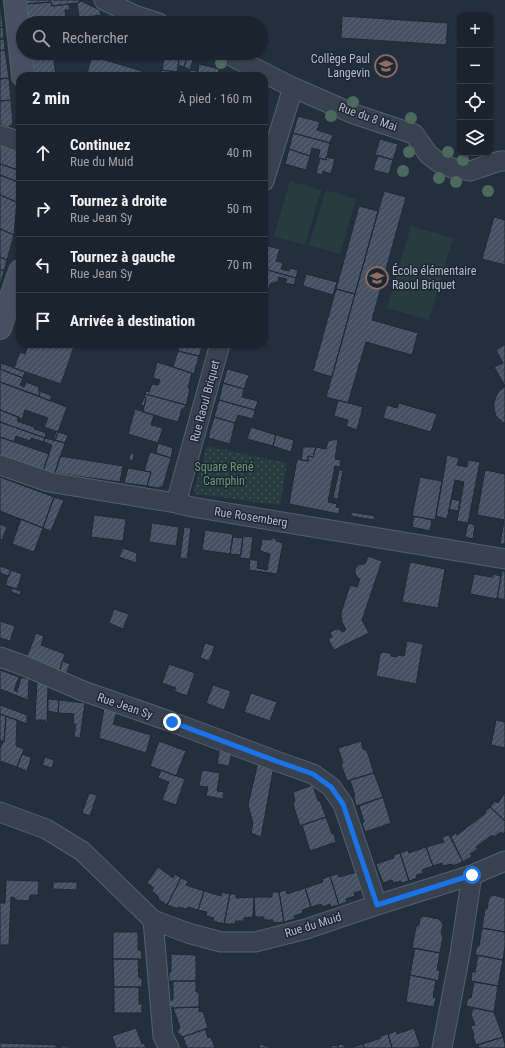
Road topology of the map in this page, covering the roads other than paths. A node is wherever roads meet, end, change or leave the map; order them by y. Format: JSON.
{"nodes":[{"id":1,"x":15,"y":0,"type":"edge"},
{"id":2,"x":104,"y":0,"type":"edge"},
{"id":3,"x":17,"y":16,"type":"edge"},
{"id":4,"x":137,"y":16,"type":"edge"},
{"id":5,"x":21,"y":60,"type":"edge"},
{"id":6,"x":239,"y":60,"type":"edge"},
{"id":7,"x":23,"y":72,"type":"edge"},
{"id":8,"x":262,"y":72,"type":"edge"},
{"id":9,"x":268,"y":75,"type":"edge"},
{"id":10,"x":292,"y":87,"type":"junction"},
{"id":11,"x":0,"y":135,"type":"edge"},
{"id":12,"x":16,"y":141,"type":"edge"},
{"id":13,"x":505,"y":161,"type":"edge"},
{"id":14,"x":268,"y":168,"type":"edge"},
{"id":15,"x":16,"y":279,"type":"edge"},
{"id":16,"x":4,"y":301,"type":"edge"},
{"id":17,"x":0,"y":328,"type":"edge"},
{"id":18,"x":219,"y":348,"type":"edge"},
{"id":19,"x":0,"y":466,"type":"edge"},
{"id":20,"x":176,"y":503,"type":"junction"},
{"id":21,"x":505,"y":559,"type":"edge"},
{"id":22,"x":0,"y":657,"type":"edge"},
{"id":23,"x":0,"y":812,"type":"edge"},
{"id":24,"x":505,"y":861,"type":"edge"},
{"id":25,"x":472,"y":875,"type":"junction"},
{"id":26,"x":377,"y":905,"type":"junction"},
{"id":27,"x":153,"y":920,"type":"junction"},
{"id":28,"x":169,"y":1048,"type":"edge"},
{"id":29,"x":442,"y":1048,"type":"edge"}],
"edges":[{"from":1,"to":3,"type":"street"},
{"from":2,"to":4,"type":"street"},
{"from":5,"to":7,"type":"street"},
{"from":6,"to":8,"type":"street","name":"Rue du 8 Mai"},
{"from":9,"to":10,"type":"street","name":"Rue du 8 Mai"},
{"from":10,"to":13,"type":"street","name":"Rue du 8 Mai"},
{"from":10,"to":14,"type":"street"},
{"from":11,"to":12,"type":"street"},
{"from":15,"to":16,"type":"street"},
{"from":16,"to":17,"type":"street"},
{"from":18,"to":20,"type":"street","name":"Rue Raoul Briquet"},
{"from":19,"to":20,"type":"street","name":"Rue Rosemberg"},
{"from":20,"to":21,"type":"street","name":"Rue Rosemberg"},
{"from":22,"to":26,"type":"street","name":"Rue Jean Sy"},
{"from":23,"to":27,"type":"street","name":"Rue du Muid"},
{"from":24,"to":25,"type":"street","name":"Rue du Muid"},
{"from":25,"to":26,"type":"street","name":"Rue du Muid"},
{"from":25,"to":29,"type":"street"},
{"from":26,"to":27,"type":"street","name":"Rue du Muid"},
{"from":27,"to":28,"type":"street"}]}
